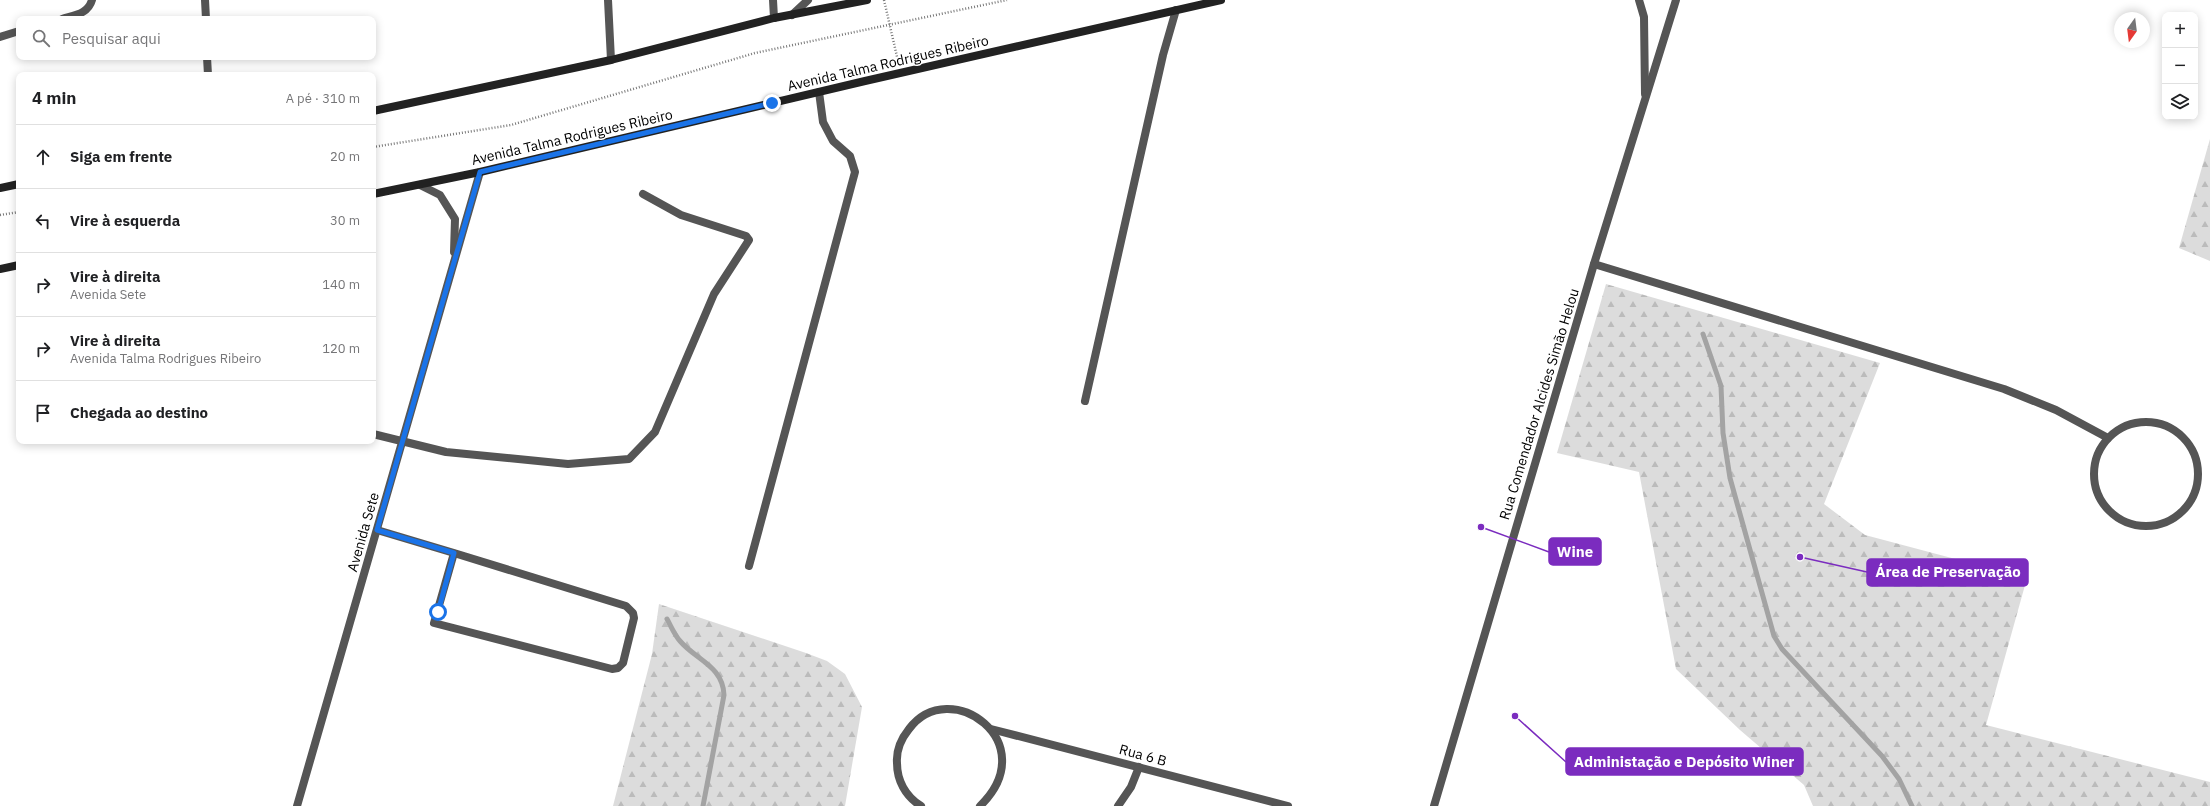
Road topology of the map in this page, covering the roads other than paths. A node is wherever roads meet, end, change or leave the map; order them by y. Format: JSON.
{"nodes":[{"id":1,"x":92,"y":0,"type":"edge"},
{"id":2,"x":205,"y":0,"type":"edge"},
{"id":3,"x":608,"y":0,"type":"edge"},
{"id":4,"x":773,"y":0,"type":"edge"},
{"id":5,"x":808,"y":0,"type":"edge"},
{"id":6,"x":867,"y":0,"type":"edge"},
{"id":7,"x":1221,"y":0,"type":"edge"},
{"id":8,"x":1639,"y":0,"type":"edge"},
{"id":9,"x":1676,"y":0,"type":"edge"},
{"id":10,"x":1176,"y":10,"type":"junction"},
{"id":11,"x":792,"y":15,"type":"junction"},
{"id":12,"x":72,"y":16,"type":"edge"},
{"id":13,"x":206,"y":16,"type":"edge"},
{"id":14,"x":774,"y":18,"type":"junction"},
{"id":15,"x":16,"y":33,"type":"edge"},
{"id":16,"x":0,"y":37,"type":"edge"},
{"id":17,"x":207,"y":60,"type":"edge"},
{"id":18,"x":611,"y":60,"type":"junction"},
{"id":19,"x":208,"y":72,"type":"edge"},
{"id":20,"x":819,"y":92,"type":"junction"},
{"id":21,"x":1645,"y":103,"type":"junction"},
{"id":22,"x":376,"y":110,"type":"edge"},
{"id":23,"x":480,"y":172,"type":"junction"},
{"id":24,"x":420,"y":184,"type":"junction"},
{"id":25,"x":16,"y":185,"type":"edge"},
{"id":26,"x":0,"y":188,"type":"edge"},
{"id":27,"x":376,"y":193,"type":"edge"},
{"id":28,"x":643,"y":194,"type":"dead end"},
{"id":29,"x":1594,"y":264,"type":"junction"},
{"id":30,"x":454,"y":265,"type":"junction"},
{"id":31,"x":16,"y":266,"type":"edge"},
{"id":32,"x":0,"y":269,"type":"edge"},
{"id":33,"x":1085,"y":401,"type":"dead end"},
{"id":34,"x":376,"y":435,"type":"edge"},
{"id":35,"x":2108,"y":438,"type":"junction"},
{"id":36,"x":403,"y":441,"type":"junction"},
{"id":37,"x":377,"y":530,"type":"junction"},
{"id":38,"x":454,"y":553,"type":"junction"},
{"id":39,"x":749,"y":566,"type":"dead end"},
{"id":40,"x":991,"y":729,"type":"junction"},
{"id":41,"x":1139,"y":767,"type":"junction"},
{"id":42,"x":297,"y":806,"type":"edge"},
{"id":43,"x":921,"y":806,"type":"edge"},
{"id":44,"x":980,"y":806,"type":"edge"},
{"id":45,"x":1118,"y":806,"type":"edge"},
{"id":46,"x":1288,"y":806,"type":"edge"},
{"id":47,"x":1434,"y":806,"type":"edge"}],
"edges":[{"from":1,"to":12,"type":"street"},
{"from":2,"to":13,"type":"street"},
{"from":3,"to":18,"type":"street"},
{"from":4,"to":14,"type":"street"},
{"from":5,"to":11,"type":"street"},
{"from":6,"to":11,"type":"main road"},
{"from":7,"to":10,"type":"main road","name":"Avenida Talma Rodrigues Ribeiro"},
{"from":8,"to":21,"type":"street","name":"Rua Comendador Alcides Simão Helou"},
{"from":9,"to":21,"type":"street","name":"Rua Comendador Alcides Simão Helou"},
{"from":10,"to":20,"type":"main road","name":"Avenida Talma Rodrigues Ribeiro"},
{"from":10,"to":33,"type":"street"},
{"from":11,"to":14,"type":"main road"},
{"from":14,"to":18,"type":"main road"},
{"from":15,"to":16,"type":"street"},
{"from":17,"to":19,"type":"street"},
{"from":18,"to":22,"type":"main road"},
{"from":20,"to":23,"type":"main road","name":"Avenida Talma Rodrigues Ribeiro"},
{"from":20,"to":39,"type":"street"},
{"from":21,"to":29,"type":"street","name":"Rua Comendador Alcides Simão Helou"},
{"from":23,"to":24,"type":"main road","name":"Avenida Talma Rodrigues Ribeiro"},
{"from":23,"to":30,"type":"street","name":"Avenida Sete"},
{"from":24,"to":27,"type":"main road","name":"Avenida Talma Rodrigues Ribeiro"},
{"from":24,"to":30,"type":"street","name":"Avenida Sete"},
{"from":25,"to":26,"type":"main road"},
{"from":28,"to":36,"type":"street"},
{"from":29,"to":35,"type":"street"},
{"from":29,"to":47,"type":"street","name":"Rua Comendador Alcides Simão Helou"},
{"from":30,"to":36,"type":"street","name":"Avenida Sete"},
{"from":31,"to":32,"type":"main road"},
{"from":34,"to":36,"type":"street"},
{"from":35,"to":35,"type":"street"},
{"from":36,"to":37,"type":"street","name":"Avenida Sete"},
{"from":37,"to":38,"type":"street"},
{"from":37,"to":42,"type":"street","name":"Avenida Sete"},
{"from":38,"to":38,"type":"street"},
{"from":40,"to":41,"type":"street","name":"Rua 6 B"},
{"from":40,"to":43,"type":"street","name":"Rua 6 B"},
{"from":40,"to":44,"type":"street","name":"Rua 6 B"},
{"from":41,"to":45,"type":"street"},
{"from":41,"to":46,"type":"street","name":"Rua 6 B"}]}
